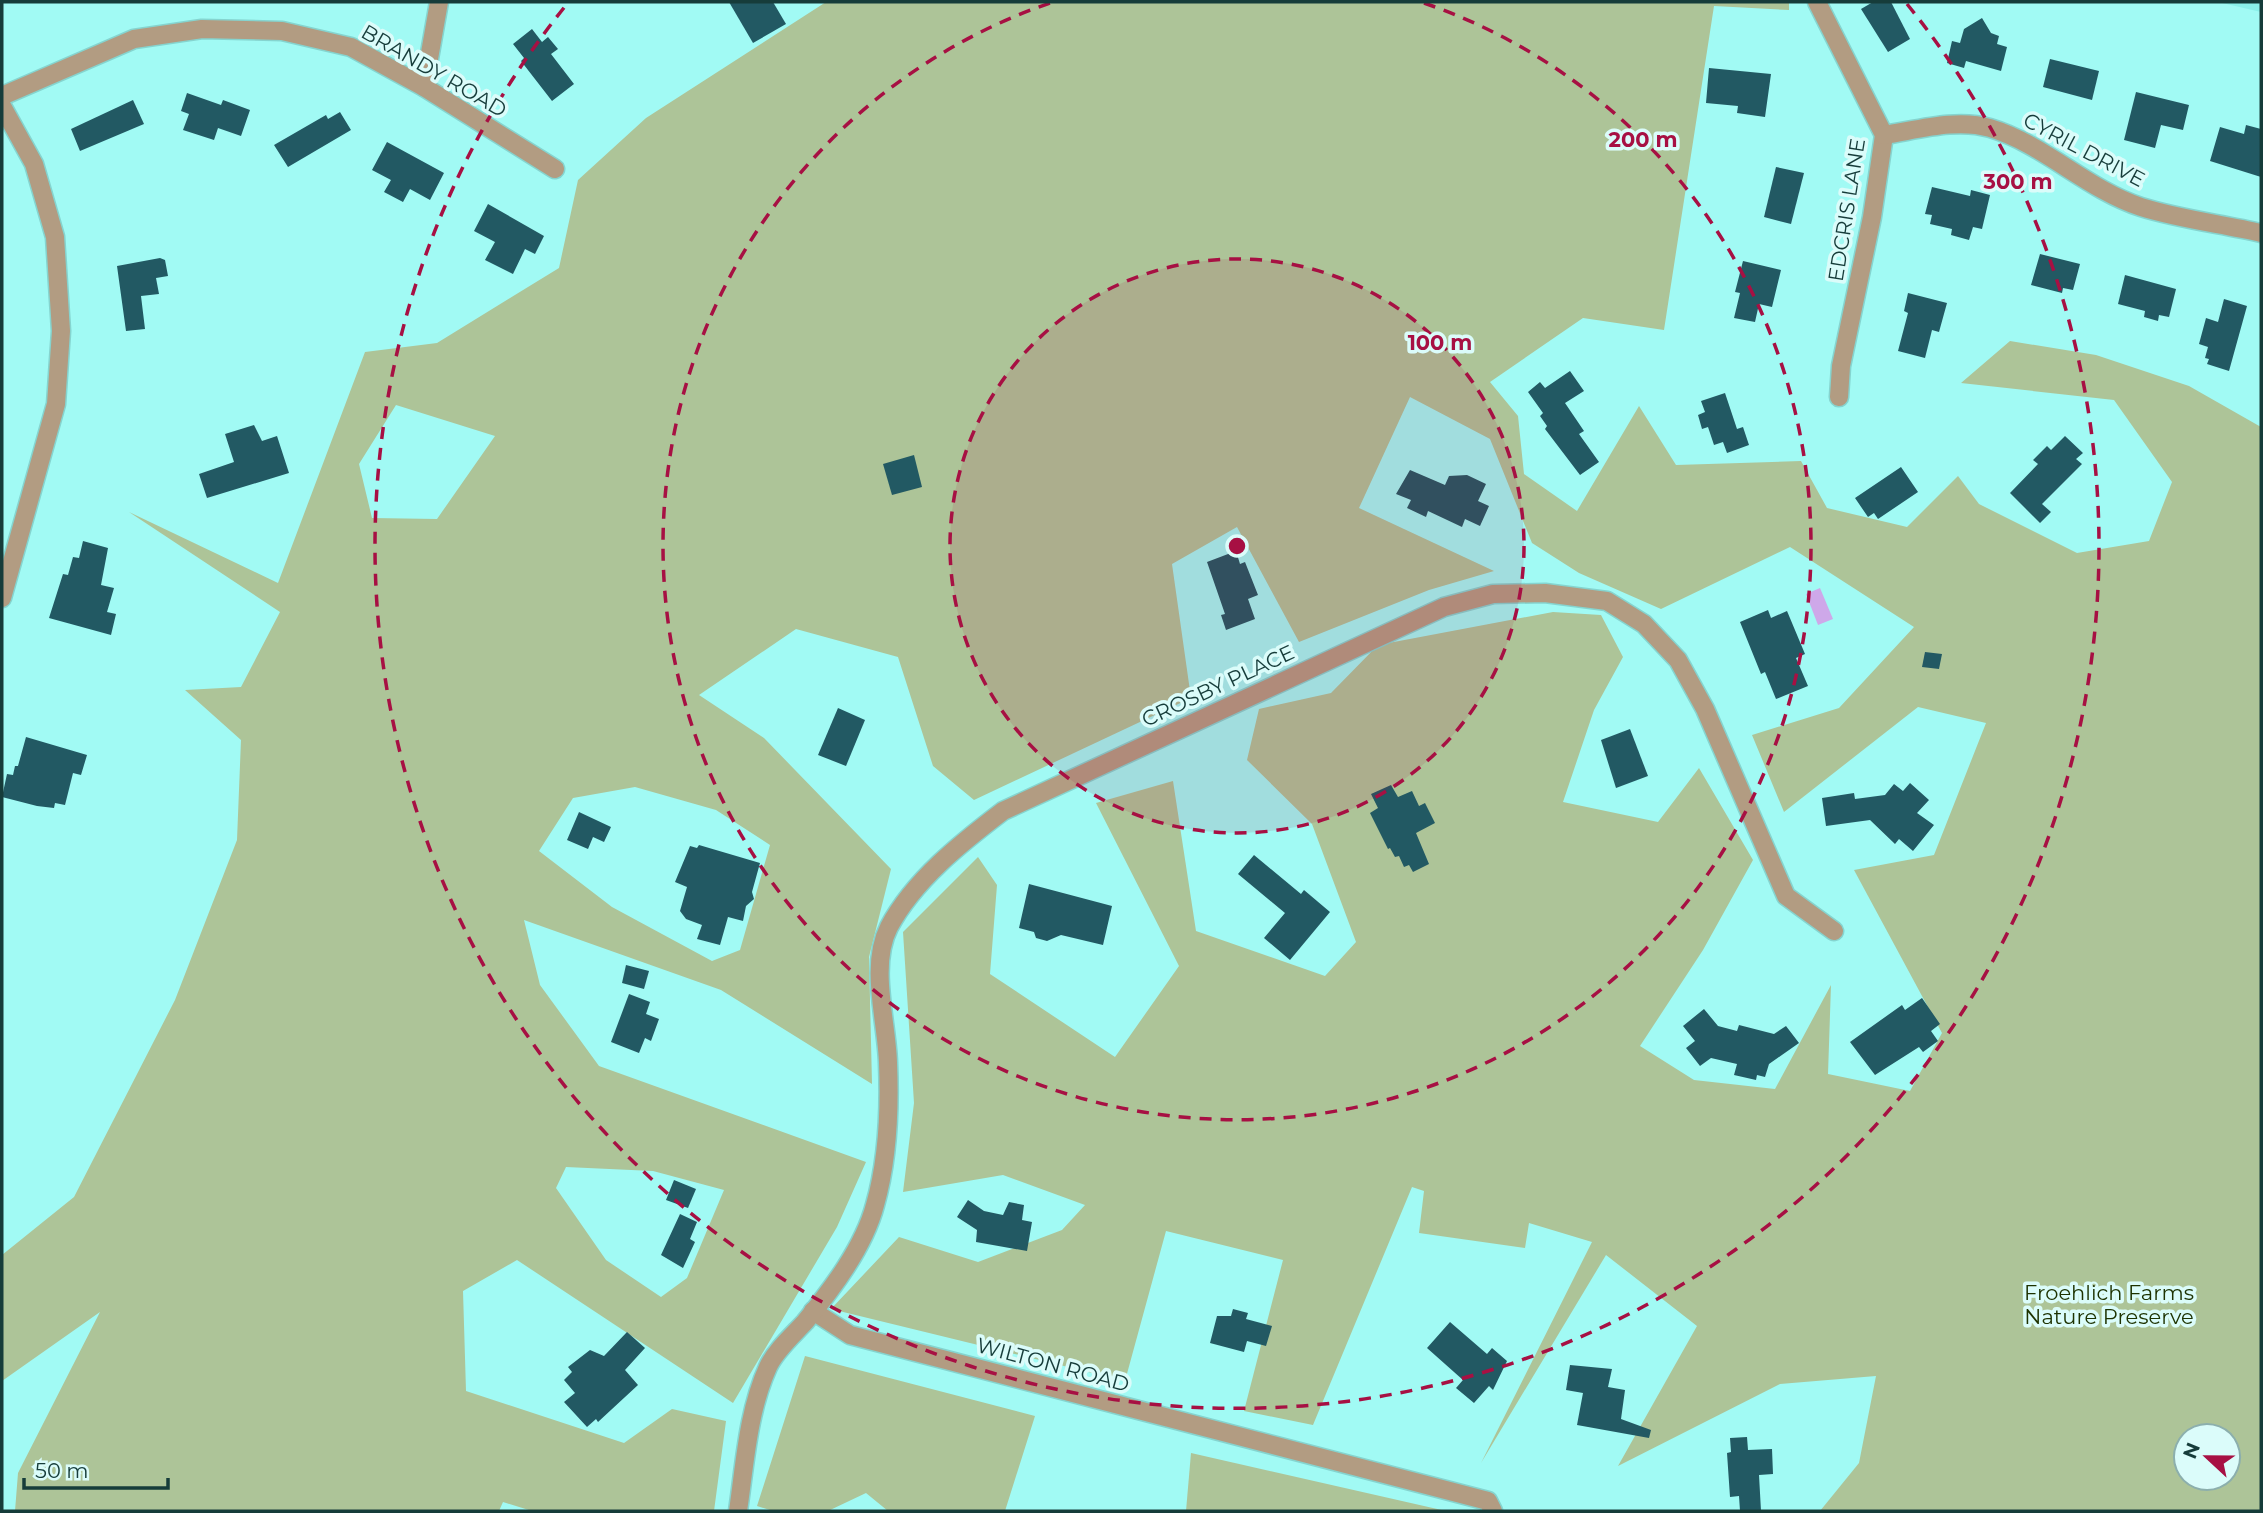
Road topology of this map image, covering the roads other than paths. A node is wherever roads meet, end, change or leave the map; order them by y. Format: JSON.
{"nodes":[{"id":1,"x":439,"y":2,"type":"edge"},
{"id":2,"x":1817,"y":2,"type":"edge"},
{"id":3,"x":424,"y":87,"type":"junction"},
{"id":4,"x":2,"y":96,"type":"edge"},
{"id":5,"x":2,"y":106,"type":"edge"},
{"id":6,"x":1884,"y":135,"type":"junction"},
{"id":7,"x":555,"y":169,"type":"dead end"},
{"id":8,"x":2261,"y":233,"type":"edge"},
{"id":9,"x":1839,"y":397,"type":"dead end"},
{"id":10,"x":2,"y":598,"type":"edge"},
{"id":11,"x":1834,"y":931,"type":"dead end"},
{"id":12,"x":813,"y":1311,"type":"junction"},
{"id":13,"x":738,"y":1511,"type":"edge"},
{"id":14,"x":1493,"y":1511,"type":"edge"}],
"edges":[{"from":1,"to":3,"type":"street"},
{"from":2,"to":6,"type":"street","name":"EDCRIS LANE"},
{"from":3,"to":4,"type":"street","name":"BRANDY ROAD"},
{"from":3,"to":7,"type":"street","name":"BRANDY ROAD"},
{"from":5,"to":10,"type":"street"},
{"from":6,"to":8,"type":"street","name":"CYRIL DRIVE"},
{"from":6,"to":9,"type":"street","name":"EDCRIS LANE"},
{"from":11,"to":12,"type":"street","name":"CROSBY PLACE"},
{"from":12,"to":13,"type":"street"},
{"from":12,"to":14,"type":"street","name":"WILTON ROAD"}]}
